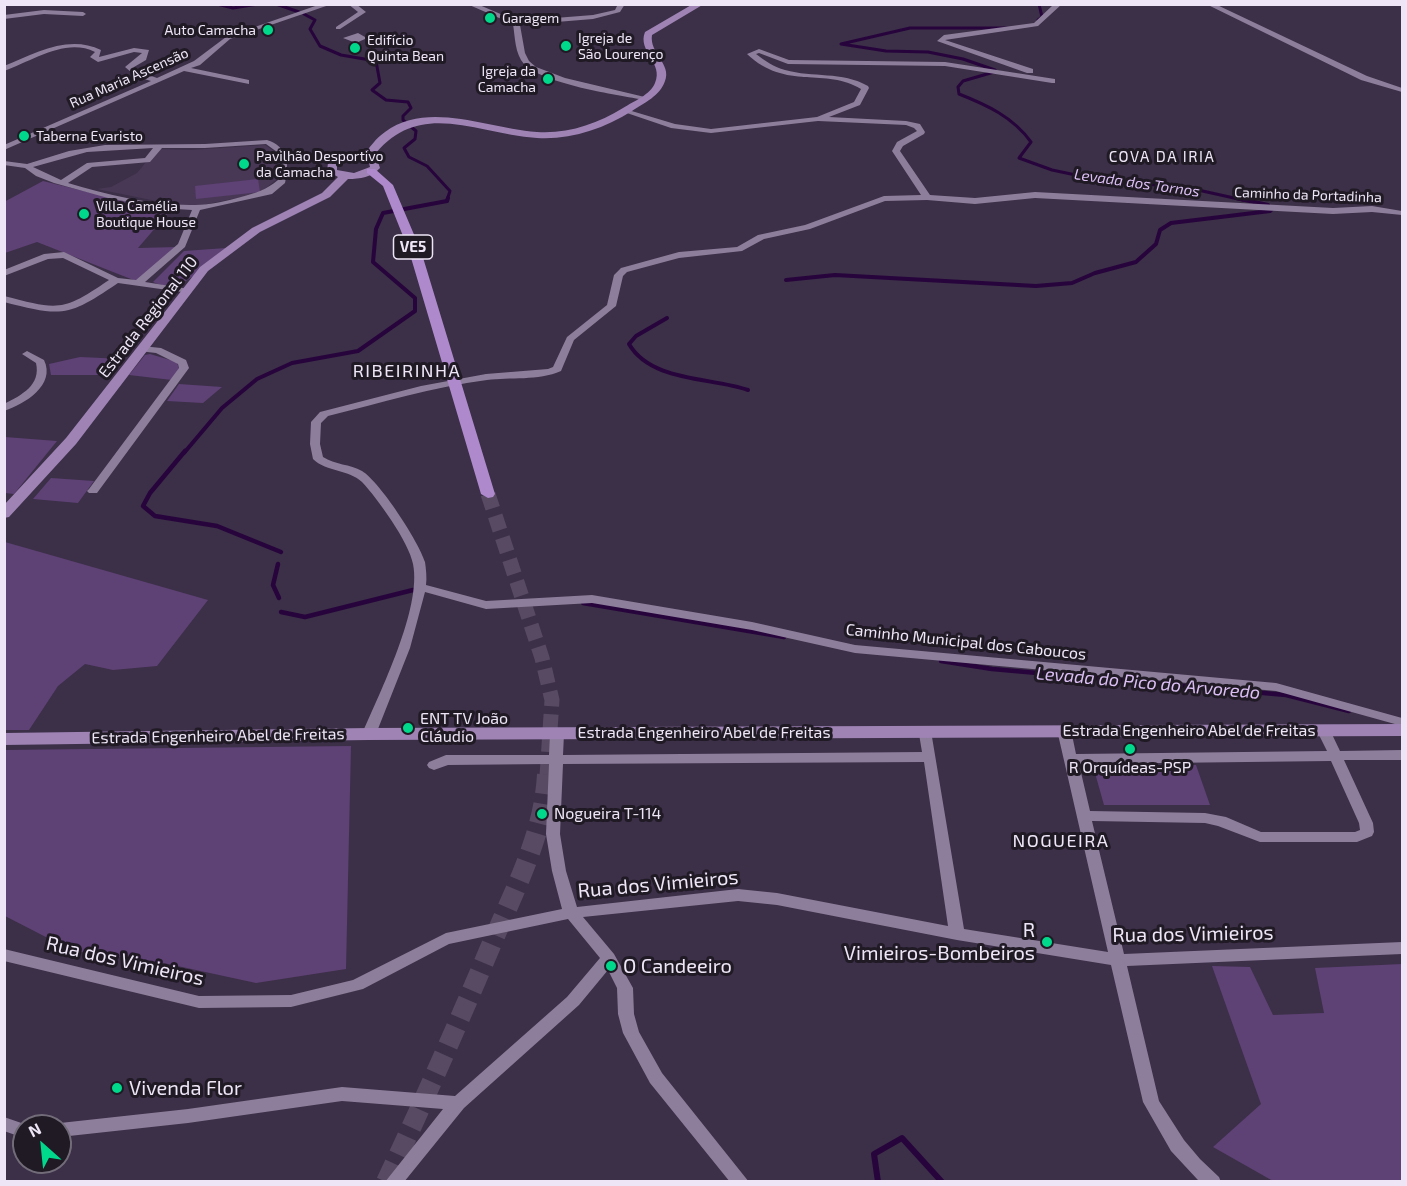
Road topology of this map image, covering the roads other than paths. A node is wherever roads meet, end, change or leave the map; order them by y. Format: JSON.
{"nodes":[{"id":1,"x":330,"y":4,"type":"edge"},
{"id":2,"x":470,"y":4,"type":"edge"},
{"id":3,"x":622,"y":4,"type":"edge"},
{"id":4,"x":700,"y":4,"type":"edge"},
{"id":5,"x":1059,"y":4,"type":"edge"},
{"id":6,"x":1209,"y":4,"type":"edge"},
{"id":7,"x":354,"y":5,"type":"edge"},
{"id":8,"x":82,"y":14,"type":"dead end"},
{"id":9,"x":4,"y":17,"type":"edge"},
{"id":10,"x":516,"y":22,"type":"junction"},
{"id":11,"x":338,"y":27,"type":"junction"},
{"id":12,"x":4,"y":69,"type":"edge"},
{"id":13,"x":182,"y":69,"type":"junction"},
{"id":14,"x":156,"y":80,"type":"junction"},
{"id":15,"x":246,"y":82,"type":"dead end"},
{"id":16,"x":654,"y":90,"type":"junction"},
{"id":17,"x":1402,"y":90,"type":"edge"},
{"id":18,"x":618,"y":92,"type":"junction"},
{"id":19,"x":645,"y":98,"type":"junction"},
{"id":20,"x":627,"y":110,"type":"junction"},
{"id":21,"x":818,"y":118,"type":"junction"},
{"id":22,"x":160,"y":146,"type":"junction"},
{"id":23,"x":4,"y":148,"type":"edge"},
{"id":24,"x":366,"y":159,"type":"junction"},
{"id":25,"x":4,"y":163,"type":"edge"},
{"id":26,"x":27,"y":166,"type":"junction"},
{"id":27,"x":371,"y":171,"type":"junction"},
{"id":28,"x":345,"y":176,"type":"junction"},
{"id":29,"x":62,"y":183,"type":"junction"},
{"id":30,"x":927,"y":197,"type":"junction"},
{"id":31,"x":197,"y":208,"type":"junction"},
{"id":32,"x":1402,"y":213,"type":"edge"},
{"id":33,"x":4,"y":273,"type":"edge"},
{"id":34,"x":116,"y":280,"type":"junction"},
{"id":35,"x":137,"y":284,"type":"junction"},
{"id":36,"x":186,"y":291,"type":"junction"},
{"id":37,"x":4,"y":299,"type":"edge"},
{"id":38,"x":142,"y":349,"type":"junction"},
{"id":39,"x":27,"y":354,"type":"dead end"},
{"id":40,"x":4,"y":408,"type":"edge"},
{"id":41,"x":93,"y":491,"type":"dead end"},
{"id":42,"x":488,"y":494,"type":"tunnel mouth"},
{"id":43,"x":4,"y":514,"type":"edge"},
{"id":44,"x":419,"y":587,"type":"junction"},
{"id":45,"x":1402,"y":722,"type":"edge"},
{"id":46,"x":1402,"y":729,"type":"edge"},
{"id":47,"x":1065,"y":730,"type":"junction"},
{"id":48,"x":1324,"y":731,"type":"junction"},
{"id":49,"x":369,"y":734,"type":"junction"},
{"id":50,"x":557,"y":734,"type":"junction"},
{"id":51,"x":926,"y":734,"type":"junction"},
{"id":52,"x":4,"y":739,"type":"edge"},
{"id":53,"x":1335,"y":755,"type":"junction"},
{"id":54,"x":1402,"y":755,"type":"edge"},
{"id":55,"x":929,"y":758,"type":"junction"},
{"id":56,"x":1071,"y":759,"type":"junction"},
{"id":57,"x":555,"y":760,"type":"junction"},
{"id":58,"x":434,"y":765,"type":"dead end"},
{"id":59,"x":1085,"y":816,"type":"junction"},
{"id":60,"x":571,"y":913,"type":"junction"},
{"id":61,"x":957,"y":934,"type":"junction"},
{"id":62,"x":1402,"y":948,"type":"edge"},
{"id":63,"x":4,"y":955,"type":"edge"},
{"id":64,"x":609,"y":958,"type":"junction"},
{"id":65,"x":1118,"y":960,"type":"junction"},
{"id":66,"x":458,"y":1103,"type":"junction"},
{"id":67,"x":72,"y":1129,"type":"edge"},
{"id":68,"x":393,"y":1182,"type":"edge"},
{"id":69,"x":741,"y":1182,"type":"edge"},
{"id":70,"x":1214,"y":1182,"type":"edge"}],
"edges":[{"from":1,"to":7,"type":"street"},
{"from":1,"to":13,"type":"street","name":"Rua Maria Ascensão"},
{"from":2,"to":10,"type":"street"},
{"from":3,"to":10,"type":"street"},
{"from":4,"to":16,"type":"main road"},
{"from":5,"to":21,"type":"street"},
{"from":6,"to":17,"type":"street"},
{"from":7,"to":11,"type":"street"},
{"from":8,"to":9,"type":"street"},
{"from":10,"to":18,"type":"street"},
{"from":11,"to":11,"type":"street"},
{"from":12,"to":14,"type":"street"},
{"from":13,"to":14,"type":"street","name":"Rua Maria Ascensão"},
{"from":13,"to":15,"type":"street"},
{"from":14,"to":23,"type":"street","name":"Rua Maria Ascensão"},
{"from":16,"to":18,"type":"street"},
{"from":16,"to":19,"type":"main road"},
{"from":18,"to":19,"type":"street"},
{"from":18,"to":20,"type":"street"},
{"from":19,"to":20,"type":"main road"},
{"from":20,"to":21,"type":"street"},
{"from":20,"to":24,"type":"main road"},
{"from":21,"to":30,"type":"street"},
{"from":22,"to":26,"type":"street"},
{"from":22,"to":29,"type":"street"},
{"from":22,"to":31,"type":"street"},
{"from":24,"to":27,"type":"main road"},
{"from":24,"to":28,"type":"main road"},
{"from":25,"to":26,"type":"street"},
{"from":26,"to":29,"type":"street"},
{"from":27,"to":28,"type":"main road"},
{"from":27,"to":42,"type":"main road","number":"VE5"},
{"from":28,"to":36,"type":"main road","name":"Estrada Regional 110"},
{"from":29,"to":31,"type":"street"},
{"from":30,"to":32,"type":"street","name":"Caminho da Portadinha"},
{"from":30,"to":44,"type":"street","name":"Caminho da Portadinha"},
{"from":31,"to":35,"type":"street"},
{"from":33,"to":34,"type":"street"},
{"from":34,"to":35,"type":"street"},
{"from":34,"to":37,"type":"street"},
{"from":35,"to":36,"type":"street"},
{"from":36,"to":38,"type":"main road","name":"Estrada Regional 110"},
{"from":38,"to":41,"type":"street"},
{"from":38,"to":43,"type":"main road","name":"Estrada Regional 110"},
{"from":39,"to":40,"type":"street"},
{"from":44,"to":45,"type":"street","name":"Caminho Municipal dos Caboucos"},
{"from":44,"to":49,"type":"street"},
{"from":46,"to":48,"type":"main road","name":"Estrada Engenheiro Abel de Freitas"},
{"from":47,"to":48,"type":"main road","name":"Estrada Engenheiro Abel de Freitas"},
{"from":47,"to":51,"type":"main road","name":"Estrada Engenheiro Abel de Freitas"},
{"from":47,"to":56,"type":"street"},
{"from":48,"to":53,"type":"street"},
{"from":49,"to":50,"type":"main road","name":"Estrada Engenheiro Abel de Freitas"},
{"from":49,"to":52,"type":"main road","name":"Estrada Engenheiro Abel de Freitas"},
{"from":50,"to":51,"type":"main road","name":"Estrada Engenheiro Abel de Freitas"},
{"from":50,"to":57,"type":"street"},
{"from":51,"to":55,"type":"street"},
{"from":53,"to":54,"type":"street"},
{"from":53,"to":56,"type":"street"},
{"from":53,"to":59,"type":"street"},
{"from":55,"to":57,"type":"street"},
{"from":55,"to":61,"type":"street"},
{"from":56,"to":59,"type":"street"},
{"from":57,"to":58,"type":"street"},
{"from":57,"to":60,"type":"street"},
{"from":59,"to":65,"type":"street"},
{"from":60,"to":61,"type":"street","name":"Rua dos Vimieiros"},
{"from":60,"to":63,"type":"street","name":"Rua dos Vimieiros"},
{"from":60,"to":64,"type":"street"},
{"from":61,"to":65,"type":"street","name":"Rua dos Vimieiros"},
{"from":62,"to":65,"type":"street","name":"Rua dos Vimieiros"},
{"from":64,"to":66,"type":"street"},
{"from":64,"to":69,"type":"street"},
{"from":65,"to":70,"type":"street"},
{"from":66,"to":67,"type":"street"},
{"from":66,"to":68,"type":"street"}]}
